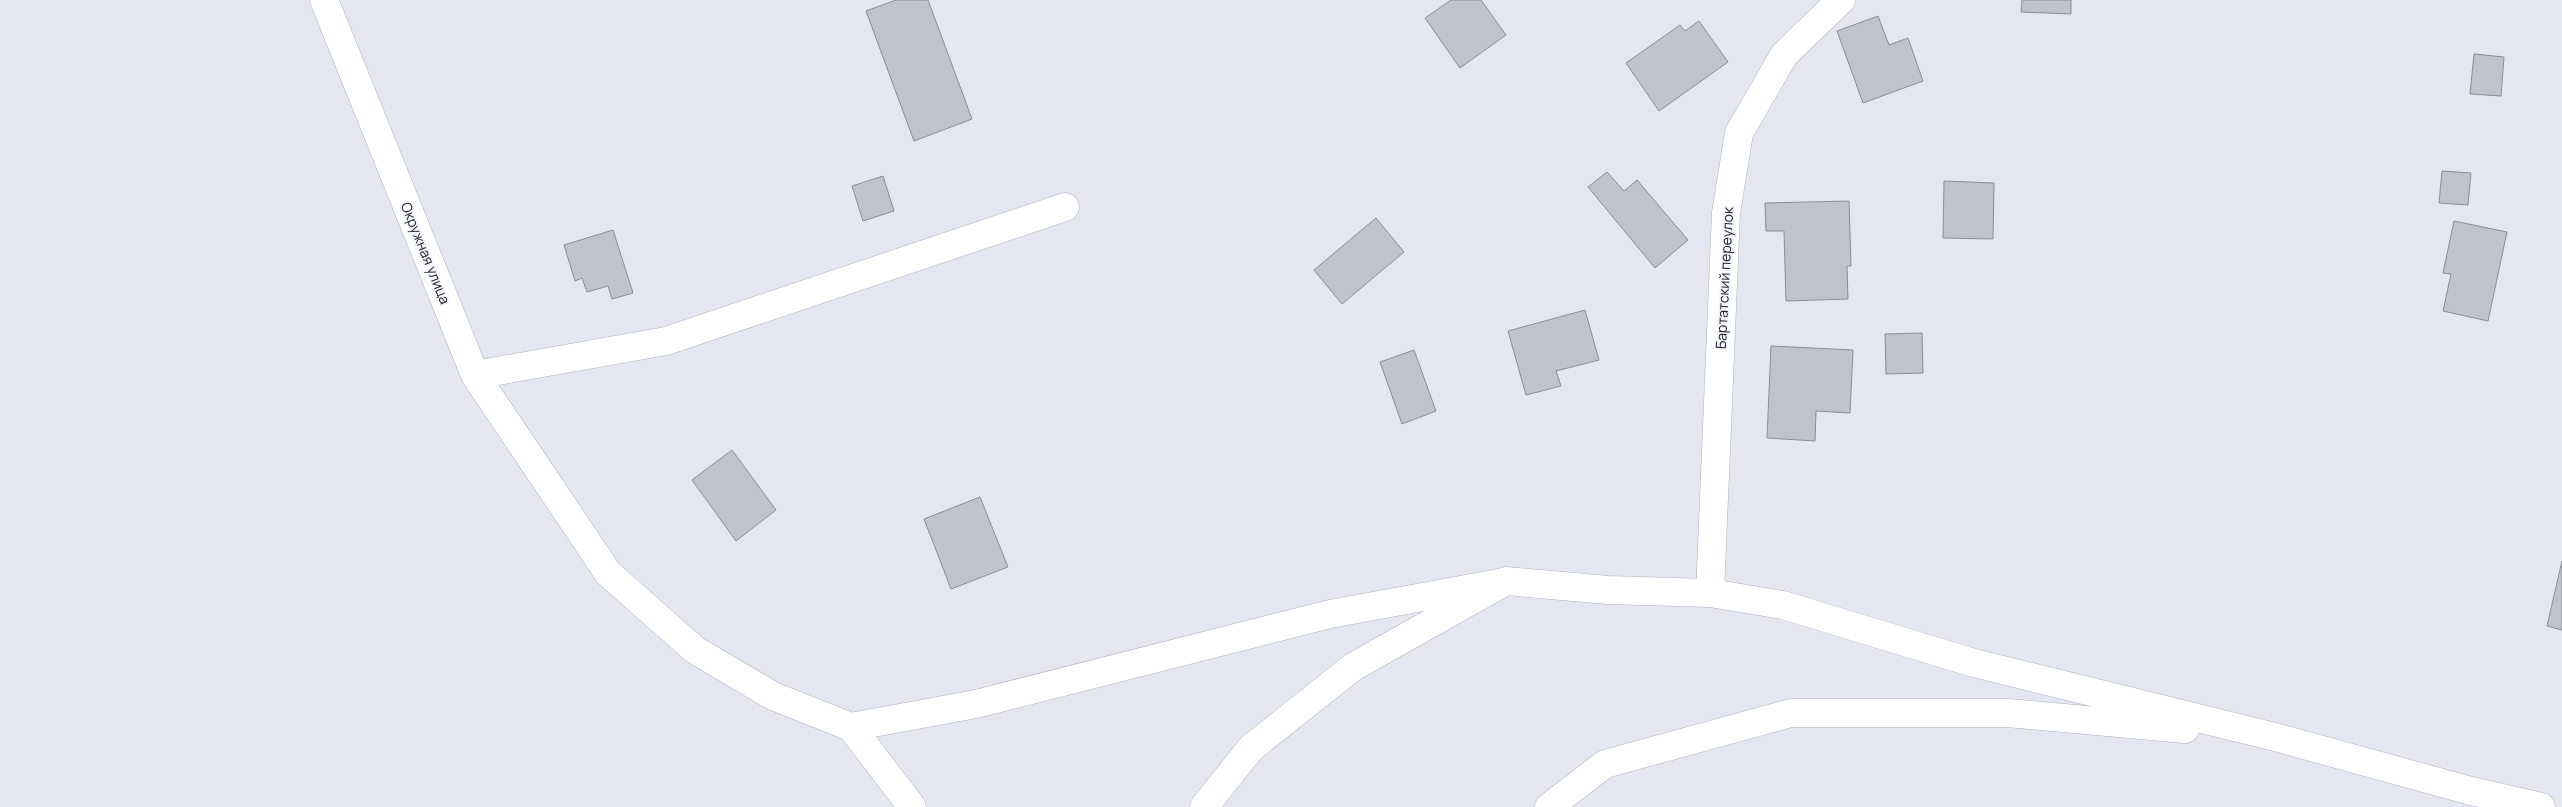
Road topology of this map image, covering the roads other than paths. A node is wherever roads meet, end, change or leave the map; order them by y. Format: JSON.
{"nodes":[{"id":1,"x":324,"y":0,"type":"edge"},
{"id":2,"x":1841,"y":0,"type":"edge"},
{"id":3,"x":1066,"y":207,"type":"dead end"},
{"id":4,"x":475,"y":375,"type":"junction"},
{"id":5,"x":1506,"y":581,"type":"junction"},
{"id":6,"x":1710,"y":593,"type":"junction"},
{"id":7,"x":851,"y":727,"type":"junction"},
{"id":8,"x":2275,"y":737,"type":"junction"},
{"id":9,"x":912,"y":807,"type":"edge"},
{"id":10,"x":1204,"y":807,"type":"edge"},
{"id":11,"x":1549,"y":807,"type":"edge"},
{"id":12,"x":2541,"y":807,"type":"edge"}],
"edges":[{"from":1,"to":4,"type":"street","name":"Окружная улица"},
{"from":2,"to":6,"type":"street","name":"Бартатский переулок"},
{"from":3,"to":4,"type":"street"},
{"from":4,"to":7,"type":"street","name":"Окружная улица"},
{"from":5,"to":6,"type":"street"},
{"from":5,"to":7,"type":"street"},
{"from":5,"to":10,"type":"street"},
{"from":6,"to":8,"type":"street"},
{"from":7,"to":9,"type":"street"},
{"from":8,"to":11,"type":"street"},
{"from":8,"to":12,"type":"street"}]}
